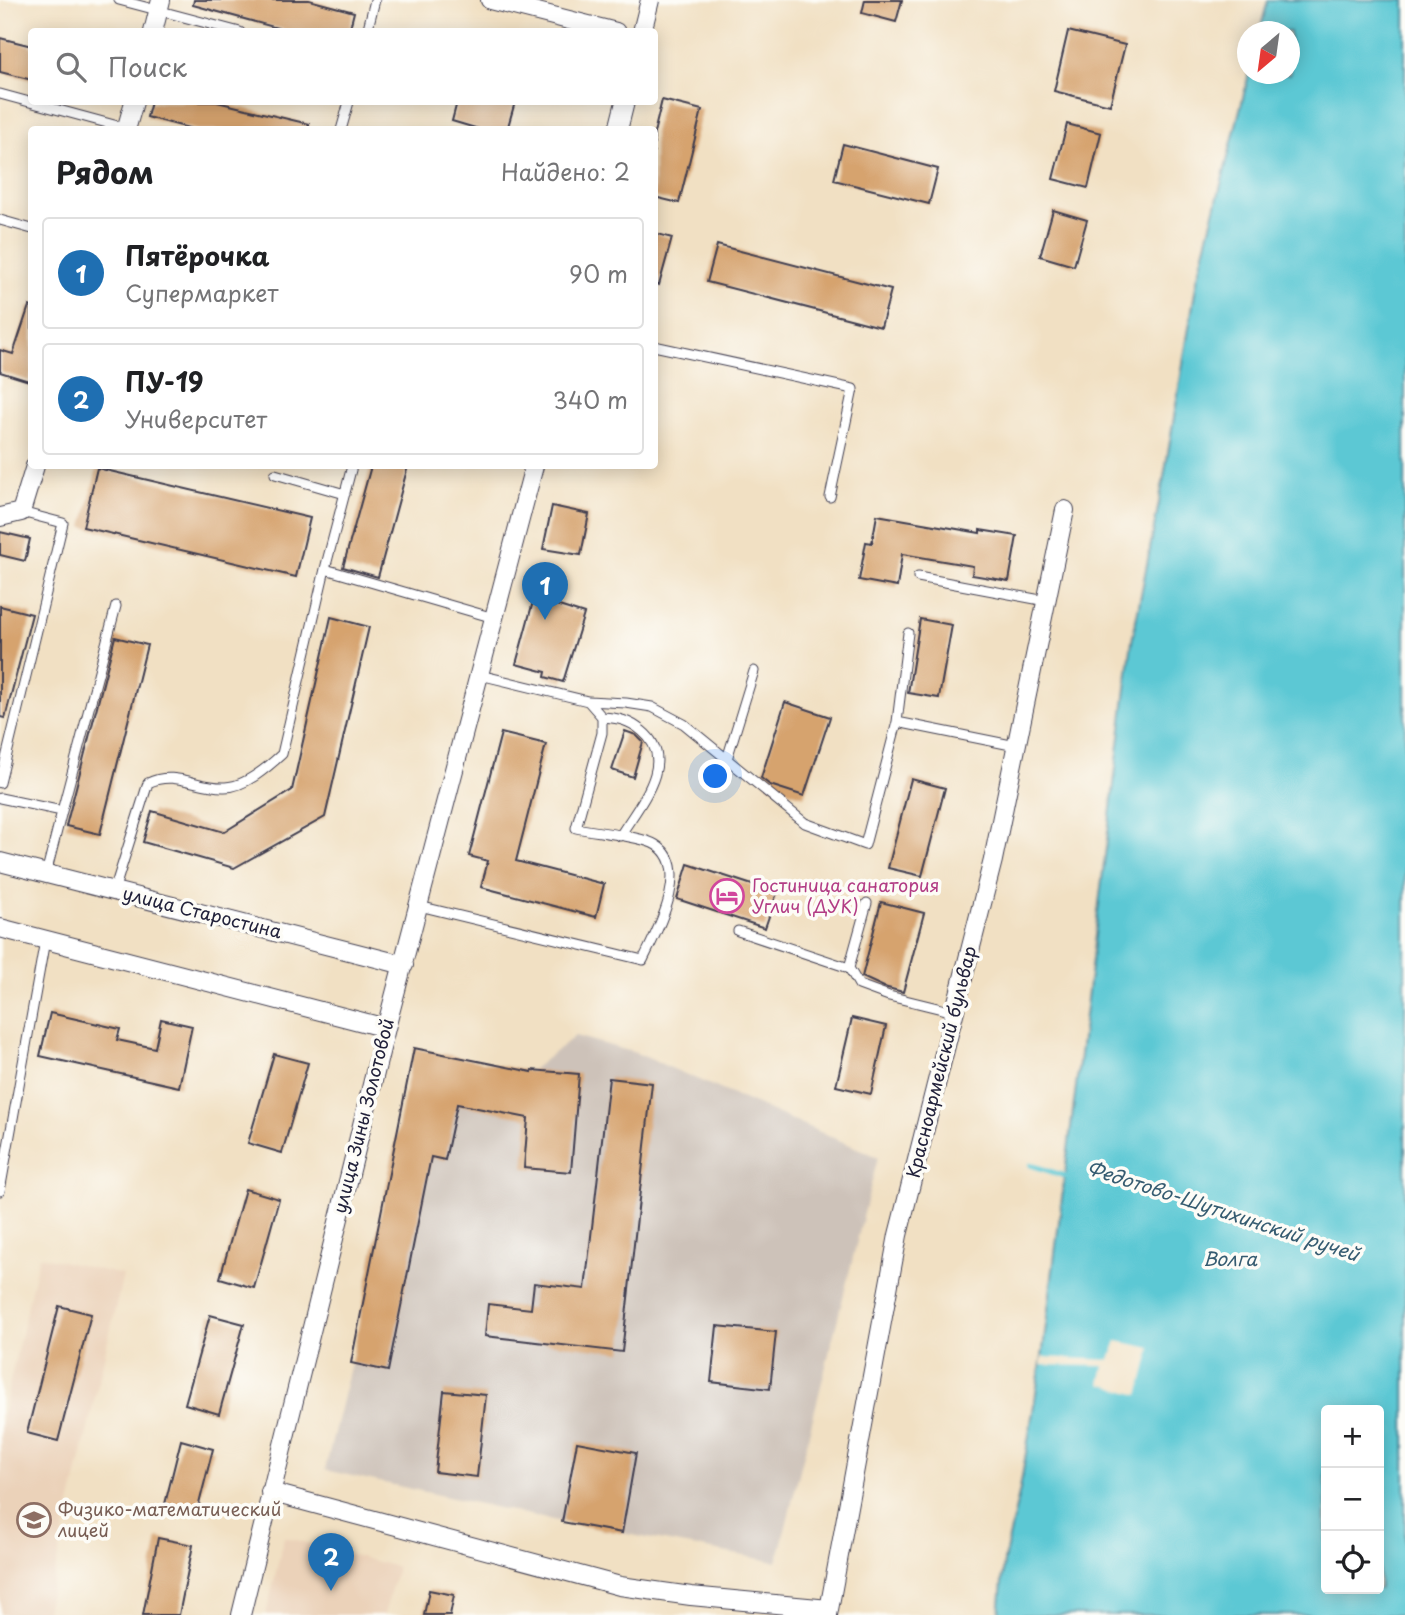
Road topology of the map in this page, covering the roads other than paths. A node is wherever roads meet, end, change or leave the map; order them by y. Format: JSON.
{"nodes":[{"id":1,"x":119,"y":0,"type":"edge"},
{"id":2,"x":375,"y":0,"type":"edge"},
{"id":3,"x":490,"y":0,"type":"edge"},
{"id":4,"x":650,"y":0,"type":"edge"},
{"id":5,"x":160,"y":5,"type":"edge"},
{"id":6,"x":154,"y":28,"type":"edge"},
{"id":7,"x":228,"y":28,"type":"edge"},
{"id":8,"x":368,"y":28,"type":"edge"},
{"id":9,"x":600,"y":28,"type":"edge"},
{"id":10,"x":643,"y":28,"type":"edge"},
{"id":11,"x":0,"y":94,"type":"edge"},
{"id":12,"x":28,"y":102,"type":"edge"},
{"id":13,"x":40,"y":105,"type":"edge"},
{"id":14,"x":133,"y":105,"type":"edge"},
{"id":15,"x":348,"y":105,"type":"edge"},
{"id":16,"x":624,"y":105,"type":"edge"},
{"id":17,"x":117,"y":126,"type":"edge"},
{"id":18,"x":129,"y":126,"type":"edge"},
{"id":19,"x":342,"y":126,"type":"edge"},
{"id":20,"x":619,"y":126,"type":"edge"},
{"id":21,"x":0,"y":220,"type":"edge"},
{"id":22,"x":28,"y":228,"type":"edge"},
{"id":23,"x":658,"y":347,"type":"edge"},
{"id":24,"x":34,"y":469,"type":"edge"},
{"id":25,"x":351,"y":469,"type":"edge"},
{"id":26,"x":533,"y":469,"type":"edge"},
{"id":27,"x":275,"y":474,"type":"dead end"},
{"id":28,"x":345,"y":494,"type":"junction"},
{"id":29,"x":830,"y":497,"type":"dead end"},
{"id":30,"x":1065,"y":510,"type":"dead end"},
{"id":31,"x":21,"y":512,"type":"junction"},
{"id":32,"x":0,"y":517,"type":"edge"},
{"id":33,"x":325,"y":569,"type":"junction"},
{"id":34,"x":918,"y":577,"type":"dead end"},
{"id":35,"x":1046,"y":601,"type":"junction"},
{"id":36,"x":116,"y":606,"type":"dead end"},
{"id":37,"x":494,"y":618,"type":"junction"},
{"id":38,"x":908,"y":633,"type":"dead end"},
{"id":39,"x":754,"y":671,"type":"dead end"},
{"id":40,"x":480,"y":675,"type":"junction"},
{"id":41,"x":588,"y":701,"type":"junction"},
{"id":42,"x":602,"y":717,"type":"junction"},
{"id":43,"x":897,"y":722,"type":"junction"},
{"id":44,"x":1016,"y":746,"type":"junction"},
{"id":45,"x":727,"y":759,"type":"junction"},
{"id":46,"x":0,"y":783,"type":"edge"},
{"id":47,"x":0,"y":798,"type":"edge"},
{"id":48,"x":62,"y":811,"type":"junction"},
{"id":49,"x":620,"y":836,"type":"junction"},
{"id":50,"x":0,"y":862,"type":"edge"},
{"id":51,"x":46,"y":874,"type":"junction"},
{"id":52,"x":114,"y":891,"type":"junction"},
{"id":53,"x":867,"y":903,"type":"dead end"},
{"id":54,"x":419,"y":906,"type":"junction"},
{"id":55,"x":0,"y":928,"type":"edge"},
{"id":56,"x":738,"y":931,"type":"dead end"},
{"id":57,"x":45,"y":940,"type":"junction"},
{"id":58,"x":404,"y":965,"type":"junction"},
{"id":59,"x":849,"y":968,"type":"junction"},
{"id":60,"x":954,"y":1012,"type":"junction"},
{"id":61,"x":386,"y":1028,"type":"junction"},
{"id":62,"x":0,"y":1191,"type":"edge"},
{"id":63,"x":271,"y":1492,"type":"junction"},
{"id":64,"x":828,"y":1612,"type":"edge"},
{"id":65,"x":241,"y":1615,"type":"edge"}],
"edges":[{"from":1,"to":5,"type":"lane"},
{"from":2,"to":8,"type":"lane"},
{"from":3,"to":9,"type":"street"},
{"from":4,"to":10,"type":"street"},
{"from":5,"to":6,"type":"street"},
{"from":5,"to":7,"type":"lane"},
{"from":11,"to":12,"type":"lane"},
{"from":13,"to":17,"type":"lane"},
{"from":14,"to":18,"type":"street"},
{"from":15,"to":19,"type":"lane"},
{"from":16,"to":20,"type":"street"},
{"from":21,"to":22,"type":"lane"},
{"from":23,"to":29,"type":"lane"},
{"from":24,"to":31,"type":"street"},
{"from":25,"to":28,"type":"lane"},
{"from":26,"to":37,"type":"street","name":"улица Зины Золотовой"},
{"from":27,"to":28,"type":"lane"},
{"from":28,"to":33,"type":"lane"},
{"from":30,"to":35,"type":"street","name":"Красноармейский бульвар"},
{"from":31,"to":32,"type":"street"},
{"from":31,"to":46,"type":"lane"},
{"from":33,"to":37,"type":"lane"},
{"from":33,"to":52,"type":"lane"},
{"from":34,"to":35,"type":"lane"},
{"from":35,"to":44,"type":"street","name":"Красноармейский бульвар"},
{"from":36,"to":48,"type":"lane"},
{"from":37,"to":40,"type":"street","name":"улица Зины Золотовой"},
{"from":38,"to":43,"type":"lane"},
{"from":39,"to":45,"type":"lane"},
{"from":40,"to":41,"type":"lane"},
{"from":40,"to":54,"type":"street","name":"улица Зины Золотовой"},
{"from":41,"to":42,"type":"lane"},
{"from":41,"to":45,"type":"lane"},
{"from":42,"to":49,"type":"lane"},
{"from":42,"to":49,"type":"lane"},
{"from":43,"to":44,"type":"lane"},
{"from":43,"to":45,"type":"lane"},
{"from":44,"to":60,"type":"street","name":"Красноармейский бульвар"},
{"from":47,"to":48,"type":"lane"},
{"from":48,"to":51,"type":"lane"},
{"from":49,"to":54,"type":"lane"},
{"from":50,"to":51,"type":"street","name":"улица Старостина"},
{"from":51,"to":52,"type":"street","name":"улица Старостина"},
{"from":52,"to":58,"type":"street","name":"улица Старостина"},
{"from":53,"to":59,"type":"lane"},
{"from":54,"to":58,"type":"street","name":"улица Зины Золотовой"},
{"from":55,"to":57,"type":"street"},
{"from":56,"to":59,"type":"lane"},
{"from":57,"to":61,"type":"street"},
{"from":57,"to":62,"type":"lane"},
{"from":58,"to":61,"type":"street","name":"улица Зины Золотовой"},
{"from":59,"to":60,"type":"lane"},
{"from":60,"to":64,"type":"street","name":"Красноармейский бульвар"},
{"from":61,"to":63,"type":"street","name":"улица Зины Золотовой"},
{"from":63,"to":64,"type":"street"},
{"from":63,"to":65,"type":"street","name":"улица Зины Золотовой"}]}
